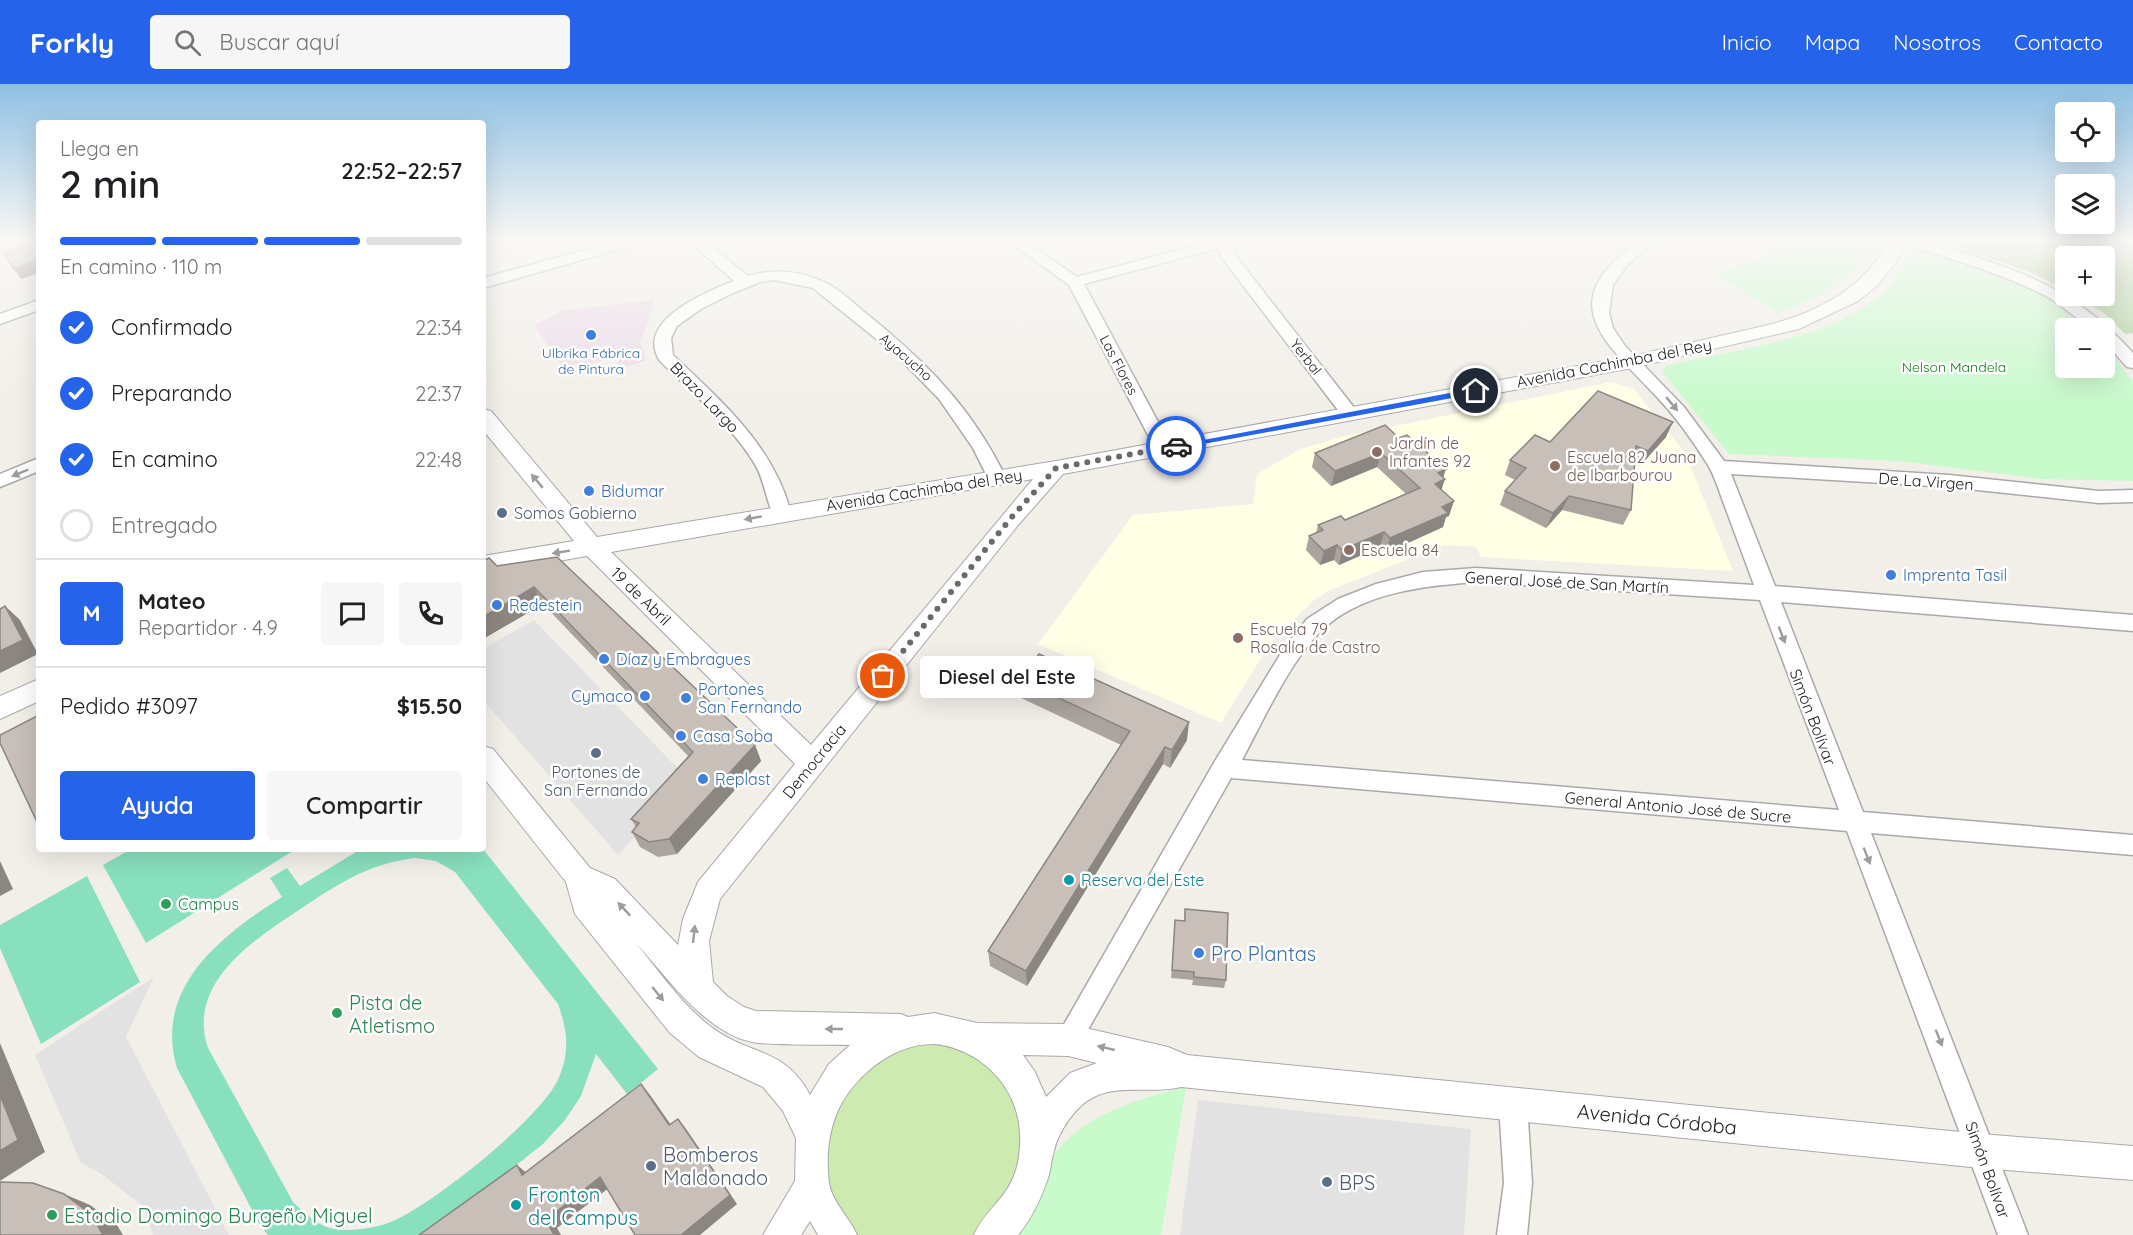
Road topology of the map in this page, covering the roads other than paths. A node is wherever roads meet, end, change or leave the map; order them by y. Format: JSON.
{"nodes":[{"id":1,"x":719,"y":295,"type":"edge"},
{"id":2,"x":833,"y":295,"type":"edge"},
{"id":3,"x":1082,"y":295,"type":"edge"},
{"id":4,"x":1258,"y":295,"type":"edge"},
{"id":5,"x":1602,"y":295,"type":"edge"},
{"id":6,"x":1851,"y":295,"type":"edge"},
{"id":7,"x":2052,"y":295,"type":"edge"},
{"id":8,"x":36,"y":306,"type":"edge"},
{"id":9,"x":2088,"y":318,"type":"edge"},
{"id":10,"x":0,"y":319,"type":"edge"},
{"id":11,"x":2115,"y":343,"type":"edge"},
{"id":12,"x":1632,"y":362,"type":"junction"},
{"id":13,"x":2133,"y":363,"type":"edge"},
{"id":14,"x":1350,"y":414,"type":"junction"},
{"id":15,"x":486,"y":420,"type":"edge"},
{"id":16,"x":1163,"y":448,"type":"junction"},
{"id":17,"x":36,"y":465,"type":"edge"},
{"id":18,"x":1719,"y":467,"type":"junction"},
{"id":19,"x":1056,"y":468,"type":"junction"},
{"id":20,"x":987,"y":480,"type":"junction"},
{"id":21,"x":0,"y":481,"type":"edge"},
{"id":22,"x":2133,"y":496,"type":"edge"},
{"id":23,"x":782,"y":513,"type":"junction"},
{"id":24,"x":1011,"y":518,"type":"junction"},
{"id":25,"x":592,"y":547,"type":"junction"},
{"id":26,"x":486,"y":565,"type":"edge"},
{"id":27,"x":1767,"y":593,"type":"junction"},
{"id":28,"x":2133,"y":623,"type":"edge"},
{"id":29,"x":36,"y":690,"type":"edge"},
{"id":30,"x":0,"y":708,"type":"edge"},
{"id":31,"x":486,"y":761,"type":"edge"},
{"id":32,"x":812,"y":764,"type":"junction"},
{"id":33,"x":1223,"y":768,"type":"junction"},
{"id":34,"x":1853,"y":822,"type":"junction"},
{"id":35,"x":2133,"y":845,"type":"edge"},
{"id":36,"x":580,"y":877,"type":"junction"},
{"id":37,"x":700,"y":992,"type":"junction"},
{"id":38,"x":934,"y":1030,"type":"junction"},
{"id":39,"x":976,"y":1039,"type":"junction"},
{"id":40,"x":1068,"y":1040,"type":"junction"},
{"id":41,"x":1181,"y":1071,"type":"junction"},
{"id":42,"x":1513,"y":1104,"type":"junction"},
{"id":43,"x":811,"y":1134,"type":"junction"},
{"id":44,"x":1038,"y":1146,"type":"junction"},
{"id":45,"x":1981,"y":1151,"type":"junction"},
{"id":46,"x":2133,"y":1163,"type":"edge"},
{"id":47,"x":812,"y":1185,"type":"junction"},
{"id":48,"x":995,"y":1234,"type":"edge"},
{"id":49,"x":781,"y":1235,"type":"edge"},
{"id":50,"x":839,"y":1235,"type":"edge"},
{"id":51,"x":1512,"y":1235,"type":"edge"},
{"id":52,"x":2013,"y":1235,"type":"edge"}],
"edges":[{"from":1,"to":23,"type":"street","name":"Brazo Largo"},
{"from":2,"to":20,"type":"street","name":"Ayacucho"},
{"from":3,"to":16,"type":"street","name":"Las Flores"},
{"from":4,"to":14,"type":"street","name":"Yerbal"},
{"from":5,"to":12,"type":"street","name":"Simón Bolívar"},
{"from":6,"to":12,"type":"street","name":"Avenida Cachimba del Rey"},
{"from":7,"to":9,"type":"street"},
{"from":8,"to":10,"type":"street"},
{"from":11,"to":13,"type":"street"},
{"from":12,"to":14,"type":"street","name":"Avenida Cachimba del Rey"},
{"from":12,"to":18,"type":"street","name":"Simón Bolívar","one_way":true},
{"from":14,"to":16,"type":"street","name":"Avenida Cachimba del Rey"},
{"from":25,"to":15,"type":"street","name":"19 de Abril","one_way":true},
{"from":16,"to":19,"type":"street","name":"Avenida Cachimba del Rey"},
{"from":17,"to":21,"type":"street","one_way":true},
{"from":18,"to":22,"type":"street","name":"De La Virgen"},
{"from":18,"to":27,"type":"street","name":"Simón Bolívar"},
{"from":19,"to":20,"type":"street","name":"Avenida Cachimba del Rey"},
{"from":19,"to":24,"type":"street","name":"Democracia"},
{"from":20,"to":23,"type":"street","name":"Avenida Cachimba del Rey"},
{"from":20,"to":24,"type":"street"},
{"from":23,"to":25,"type":"street","name":"Avenida Cachimba del Rey","one_way":true},
{"from":24,"to":32,"type":"street","name":"Democracia"},
{"from":25,"to":26,"type":"street","name":"Avenida Cachimba del Rey","one_way":true},
{"from":25,"to":32,"type":"street","name":"19 de Abril"},
{"from":27,"to":28,"type":"street","name":"General José de San Martín"},
{"from":27,"to":33,"type":"street","name":"General José de San Martín"},
{"from":27,"to":34,"type":"street","name":"Simón Bolívar","one_way":true},
{"from":29,"to":30,"type":"street"},
{"from":31,"to":36,"type":"street"},
{"from":37,"to":32,"type":"street","name":"Democracia","one_way":true},
{"from":33,"to":34,"type":"street","name":"General Antonio José de Sucre"},
{"from":33,"to":40,"type":"street","name":"General José de San Martín"},
{"from":34,"to":35,"type":"street","name":"General Antonio José de Sucre"},
{"from":34,"to":45,"type":"street","name":"Simón Bolívar","one_way":true},
{"from":37,"to":36,"type":"street","one_way":true},
{"from":36,"to":43,"type":"street","one_way":true},
{"from":38,"to":37,"type":"street","one_way":true},
{"from":38,"to":39,"type":"street"},
{"from":38,"to":43,"type":"street"},
{"from":39,"to":40,"type":"street","name":"Avenida Córdoba"},
{"from":39,"to":44,"type":"street"},
{"from":41,"to":40,"type":"street","name":"Avenida Córdoba","one_way":true},
{"from":41,"to":42,"type":"street","name":"Avenida Córdoba"},
{"from":41,"to":44,"type":"street","name":"Avenida Córdoba"},
{"from":42,"to":45,"type":"street","name":"Avenida Córdoba"},
{"from":42,"to":51,"type":"street"},
{"from":43,"to":47,"type":"street"},
{"from":44,"to":48,"type":"street"},
{"from":45,"to":46,"type":"street","name":"Avenida Córdoba"},
{"from":45,"to":52,"type":"street","name":"Simón Bolívar"},
{"from":47,"to":49,"type":"street"},
{"from":47,"to":50,"type":"street"}]}
